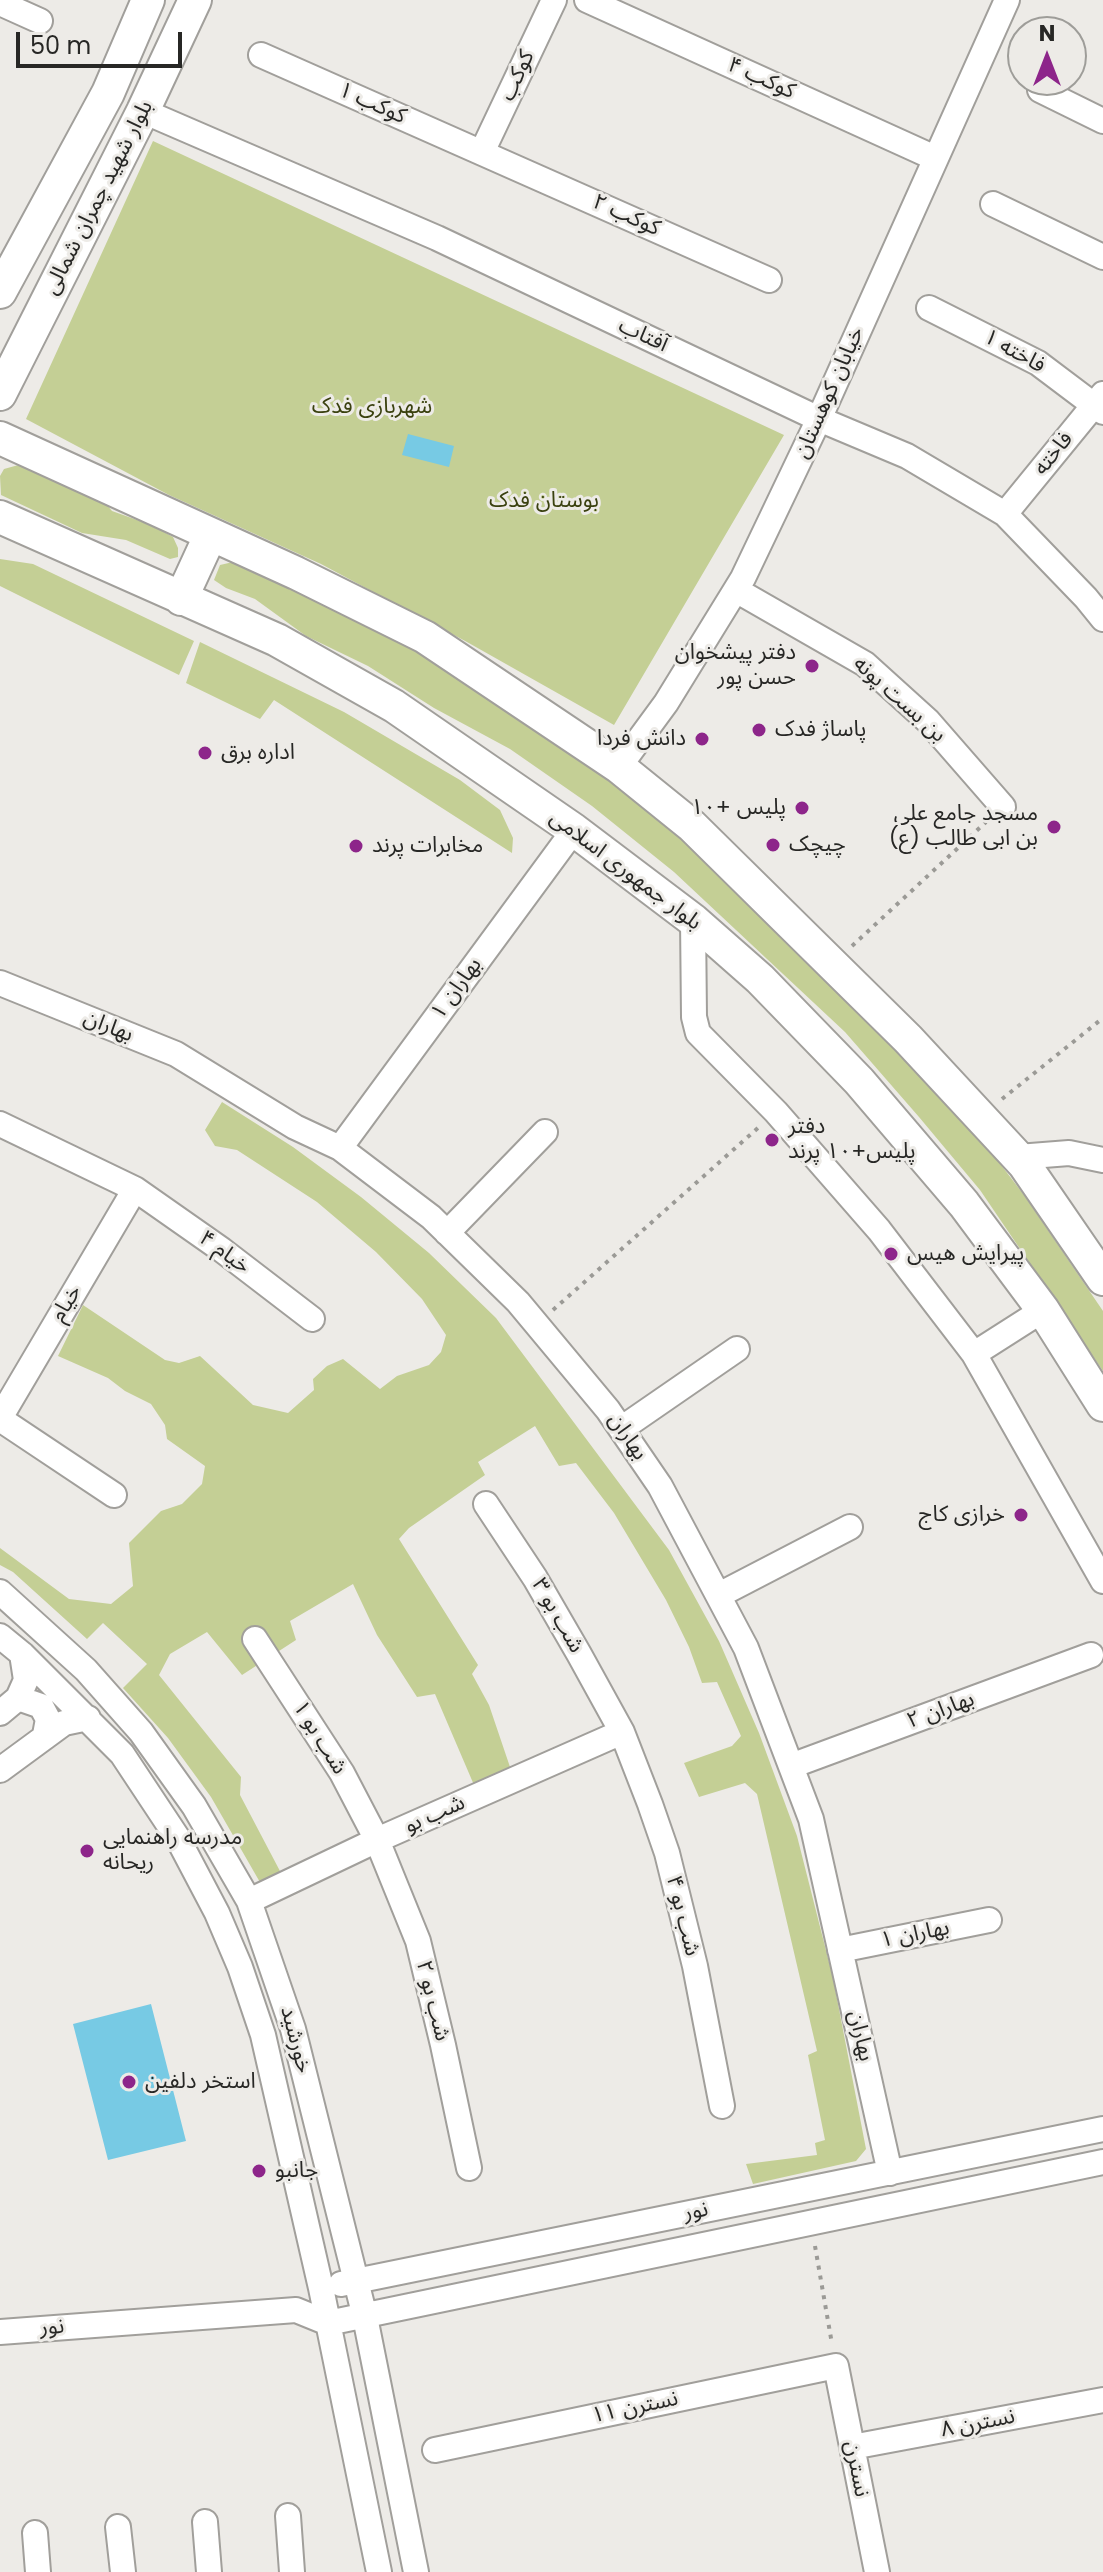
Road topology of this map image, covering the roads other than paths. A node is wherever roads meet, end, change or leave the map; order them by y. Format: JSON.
{"nodes":[{"id":1,"x":148,"y":0,"type":"edge"},
{"id":2,"x":195,"y":0,"type":"edge"},
{"id":3,"x":554,"y":0,"type":"edge"},
{"id":4,"x":587,"y":0,"type":"edge"},
{"id":5,"x":1007,"y":0,"type":"edge"},
{"id":6,"x":0,"y":3,"type":"edge"},
{"id":7,"x":40,"y":21,"type":"dead end"},
{"id":8,"x":261,"y":55,"type":"dead end"},
{"id":9,"x":1052,"y":96,"type":"edge"},
{"id":10,"x":143,"y":111,"type":"junction"},
{"id":11,"x":1103,"y":121,"type":"edge"},
{"id":12,"x":482,"y":152,"type":"junction"},
{"id":13,"x":935,"y":158,"type":"junction"},
{"id":14,"x":993,"y":204,"type":"dead end"},
{"id":15,"x":1103,"y":257,"type":"edge"},
{"id":16,"x":769,"y":280,"type":"dead end"},
{"id":17,"x":0,"y":292,"type":"edge"},
{"id":18,"x":929,"y":308,"type":"dead end"},
{"id":19,"x":0,"y":394,"type":"edge"},
{"id":20,"x":1100,"y":403,"type":"edge"},
{"id":21,"x":819,"y":419,"type":"junction"},
{"id":22,"x":0,"y":438,"type":"edge"},
{"id":23,"x":1005,"y":514,"type":"junction"},
{"id":24,"x":0,"y":517,"type":"edge"},
{"id":25,"x":210,"y":536,"type":"junction"},
{"id":26,"x":736,"y":590,"type":"junction"},
{"id":27,"x":181,"y":599,"type":"junction"},
{"id":28,"x":1103,"y":619,"type":"edge"},
{"id":29,"x":619,"y":767,"type":"junction"},
{"id":30,"x":1003,"y":807,"type":"road end"},
{"id":31,"x":574,"y":830,"type":"junction"},
{"id":32,"x":693,"y":920,"type":"junction"},
{"id":33,"x":0,"y":983,"type":"edge"},
{"id":34,"x":0,"y":1124,"type":"edge"},
{"id":35,"x":545,"y":1132,"type":"dead end"},
{"id":36,"x":340,"y":1148,"type":"junction"},
{"id":37,"x":1018,"y":1157,"type":"junction"},
{"id":38,"x":1103,"y":1160,"type":"edge"},
{"id":39,"x":135,"y":1189,"type":"junction"},
{"id":40,"x":447,"y":1233,"type":"junction"},
{"id":41,"x":1103,"y":1279,"type":"edge"},
{"id":42,"x":1043,"y":1310,"type":"junction"},
{"id":43,"x":312,"y":1319,"type":"dead end"},
{"id":44,"x":737,"y":1349,"type":"dead end"},
{"id":45,"x":974,"y":1354,"type":"junction"},
{"id":46,"x":1103,"y":1405,"type":"edge"},
{"id":47,"x":0,"y":1418,"type":"edge"},
{"id":48,"x":621,"y":1429,"type":"junction"},
{"id":49,"x":114,"y":1495,"type":"dead end"},
{"id":50,"x":486,"y":1504,"type":"dead end"},
{"id":51,"x":850,"y":1527,"type":"dead end"},
{"id":52,"x":1103,"y":1581,"type":"edge"},
{"id":53,"x":0,"y":1592,"type":"edge"},
{"id":54,"x":719,"y":1595,"type":"junction"},
{"id":55,"x":0,"y":1636,"type":"edge"},
{"id":56,"x":255,"y":1639,"type":"dead end"},
{"id":57,"x":22,"y":1654,"type":"junction"},
{"id":58,"x":1091,"y":1655,"type":"dead end"},
{"id":59,"x":9,"y":1705,"type":"edge"},
{"id":60,"x":88,"y":1718,"type":"junction"},
{"id":61,"x":622,"y":1732,"type":"junction"},
{"id":62,"x":45,"y":1735,"type":"junction"},
{"id":63,"x":791,"y":1766,"type":"junction"},
{"id":64,"x":0,"y":1770,"type":"edge"},
{"id":65,"x":377,"y":1840,"type":"junction"},
{"id":66,"x":249,"y":1901,"type":"junction"},
{"id":67,"x":989,"y":1920,"type":"dead end"},
{"id":68,"x":840,"y":1950,"type":"junction"},
{"id":69,"x":722,"y":2106,"type":"dead end"},
{"id":70,"x":1103,"y":2129,"type":"edge"},
{"id":71,"x":1103,"y":2162,"type":"edge"},
{"id":72,"x":469,"y":2168,"type":"dead end"},
{"id":73,"x":890,"y":2173,"type":"junction"},
{"id":74,"x":354,"y":2281,"type":"junction"},
{"id":75,"x":321,"y":2288,"type":"junction"},
{"id":76,"x":296,"y":2310,"type":"junction"},
{"id":77,"x":365,"y":2317,"type":"junction"},
{"id":78,"x":328,"y":2323,"type":"junction"},
{"id":79,"x":0,"y":2332,"type":"edge"},
{"id":80,"x":836,"y":2366,"type":"joint"},
{"id":81,"x":1103,"y":2400,"type":"edge"},
{"id":82,"x":852,"y":2447,"type":"junction"},
{"id":83,"x":435,"y":2450,"type":"dead end"},
{"id":84,"x":288,"y":2516,"type":"dead end"},
{"id":85,"x":205,"y":2522,"type":"dead end"},
{"id":86,"x":118,"y":2527,"type":"dead end"},
{"id":87,"x":35,"y":2533,"type":"dead end"},
{"id":88,"x":38,"y":2572,"type":"edge"},
{"id":89,"x":123,"y":2572,"type":"edge"},
{"id":90,"x":209,"y":2572,"type":"edge"},
{"id":91,"x":292,"y":2572,"type":"edge"},
{"id":92,"x":379,"y":2572,"type":"edge"},
{"id":93,"x":416,"y":2572,"type":"edge"},
{"id":94,"x":876,"y":2572,"type":"edge"}],
"edges":[{"from":1,"to":17,"type":"main road","name":"بلوار شهید چمران شمالی"},
{"from":2,"to":10,"type":"main road","name":"بلوار شهید چمران شمالی"},
{"from":3,"to":12,"type":"street","name":"کوکب"},
{"from":4,"to":13,"type":"street","name":"کوکب ۴"},
{"from":5,"to":13,"type":"street","name":"خیابان کوهستان"},
{"from":6,"to":7,"type":"street"},
{"from":8,"to":12,"type":"street","name":"کوکب ۱"},
{"from":9,"to":11,"type":"street"},
{"from":10,"to":19,"type":"main road","name":"بلوار شهید چمران شمالی"},
{"from":10,"to":21,"type":"street","name":"آفتاب"},
{"from":12,"to":16,"type":"street","name":"کوکب ۲"},
{"from":13,"to":21,"type":"street","name":"خیابان کوهستان"},
{"from":14,"to":15,"type":"street"},
{"from":18,"to":20,"type":"street","name":"فاخته ۱"},
{"from":20,"to":23,"type":"street","name":"فاخته"},
{"from":21,"to":23,"type":"street","name":"آفتاب"},
{"from":21,"to":26,"type":"street","name":"خیابان کوهستان"},
{"from":22,"to":25,"type":"main road"},
{"from":23,"to":28,"type":"street","name":"آفتاب"},
{"from":24,"to":27,"type":"main road","name":"بلوار جمهوری اسلامی"},
{"from":25,"to":27,"type":"main road"},
{"from":25,"to":29,"type":"main road"},
{"from":26,"to":29,"type":"street","name":"خیابان کوهستان"},
{"from":26,"to":30,"type":"street","name":"بن بست پونه"},
{"from":27,"to":31,"type":"main road","name":"بلوار جمهوری اسلامی"},
{"from":29,"to":37,"type":"main road"},
{"from":31,"to":32,"type":"main road","name":"بلوار جمهوری اسلامی"},
{"from":31,"to":36,"type":"street","name":"بهاران ۱"},
{"from":32,"to":42,"type":"main road","name":"بلوار جمهوری اسلامی"},
{"from":32,"to":45,"type":"street"},
{"from":33,"to":36,"type":"street","name":"بهاران"},
{"from":34,"to":39,"type":"street","name":"خیام ۴"},
{"from":35,"to":40,"type":"street"},
{"from":36,"to":40,"type":"street","name":"بهاران"},
{"from":37,"to":38,"type":"street"},
{"from":37,"to":41,"type":"main road"},
{"from":39,"to":43,"type":"street","name":"خیام ۴"},
{"from":39,"to":47,"type":"street","name":"خیام"},
{"from":40,"to":48,"type":"street","name":"بهاران"},
{"from":42,"to":45,"type":"street"},
{"from":42,"to":46,"type":"main road","name":"بلوار جمهوری اسلامی"},
{"from":44,"to":48,"type":"street"},
{"from":45,"to":52,"type":"street"},
{"from":47,"to":49,"type":"street"},
{"from":48,"to":54,"type":"street","name":"بهاران"},
{"from":50,"to":61,"type":"street","name":"شب بو ۳"},
{"from":51,"to":54,"type":"street"},
{"from":53,"to":66,"type":"street","name":"خورشید"},
{"from":54,"to":63,"type":"street","name":"بهاران"},
{"from":55,"to":57,"type":"street","name":"خورشید"},
{"from":56,"to":65,"type":"street","name":"شب بو ۱"},
{"from":57,"to":59,"type":"street"},
{"from":57,"to":60,"type":"street","name":"خورشید"},
{"from":58,"to":63,"type":"street","name":"بهاران ۲"},
{"from":59,"to":62,"type":"street"},
{"from":60,"to":62,"type":"street"},
{"from":60,"to":75,"type":"street","name":"خورشید"},
{"from":61,"to":65,"type":"street","name":"شب بو"},
{"from":61,"to":69,"type":"street","name":"شب بو ۴"},
{"from":62,"to":64,"type":"street"},
{"from":63,"to":68,"type":"street","name":"بهاران"},
{"from":65,"to":66,"type":"street","name":"شب بو"},
{"from":65,"to":72,"type":"street","name":"شب بو ۲"},
{"from":66,"to":74,"type":"street","name":"خورشید"},
{"from":67,"to":68,"type":"street","name":"بهاران ۱"},
{"from":68,"to":73,"type":"street","name":"بهاران"},
{"from":70,"to":73,"type":"street","name":"نور"},
{"from":71,"to":77,"type":"street","name":"نور"},
{"from":73,"to":74,"type":"street","name":"نور"},
{"from":74,"to":75,"type":"street","name":"نور"},
{"from":74,"to":77,"type":"street","name":"خورشید"},
{"from":75,"to":76,"type":"street","name":"نور"},
{"from":75,"to":78,"type":"street","name":"خورشید"},
{"from":76,"to":78,"type":"street","name":"نور"},
{"from":76,"to":79,"type":"street","name":"نور"},
{"from":77,"to":78,"type":"street","name":"نور"},
{"from":77,"to":93,"type":"street","name":"خورشید"},
{"from":78,"to":92,"type":"street","name":"خورشید"},
{"from":80,"to":82,"type":"street","name":"نسترن"},
{"from":80,"to":83,"type":"street","name":"نسترن ۱۱"},
{"from":81,"to":82,"type":"street","name":"نسترن ۸"},
{"from":82,"to":94,"type":"street","name":"نسترن"},
{"from":84,"to":91,"type":"street"},
{"from":85,"to":90,"type":"street"},
{"from":86,"to":89,"type":"street"},
{"from":87,"to":88,"type":"street"}]}
